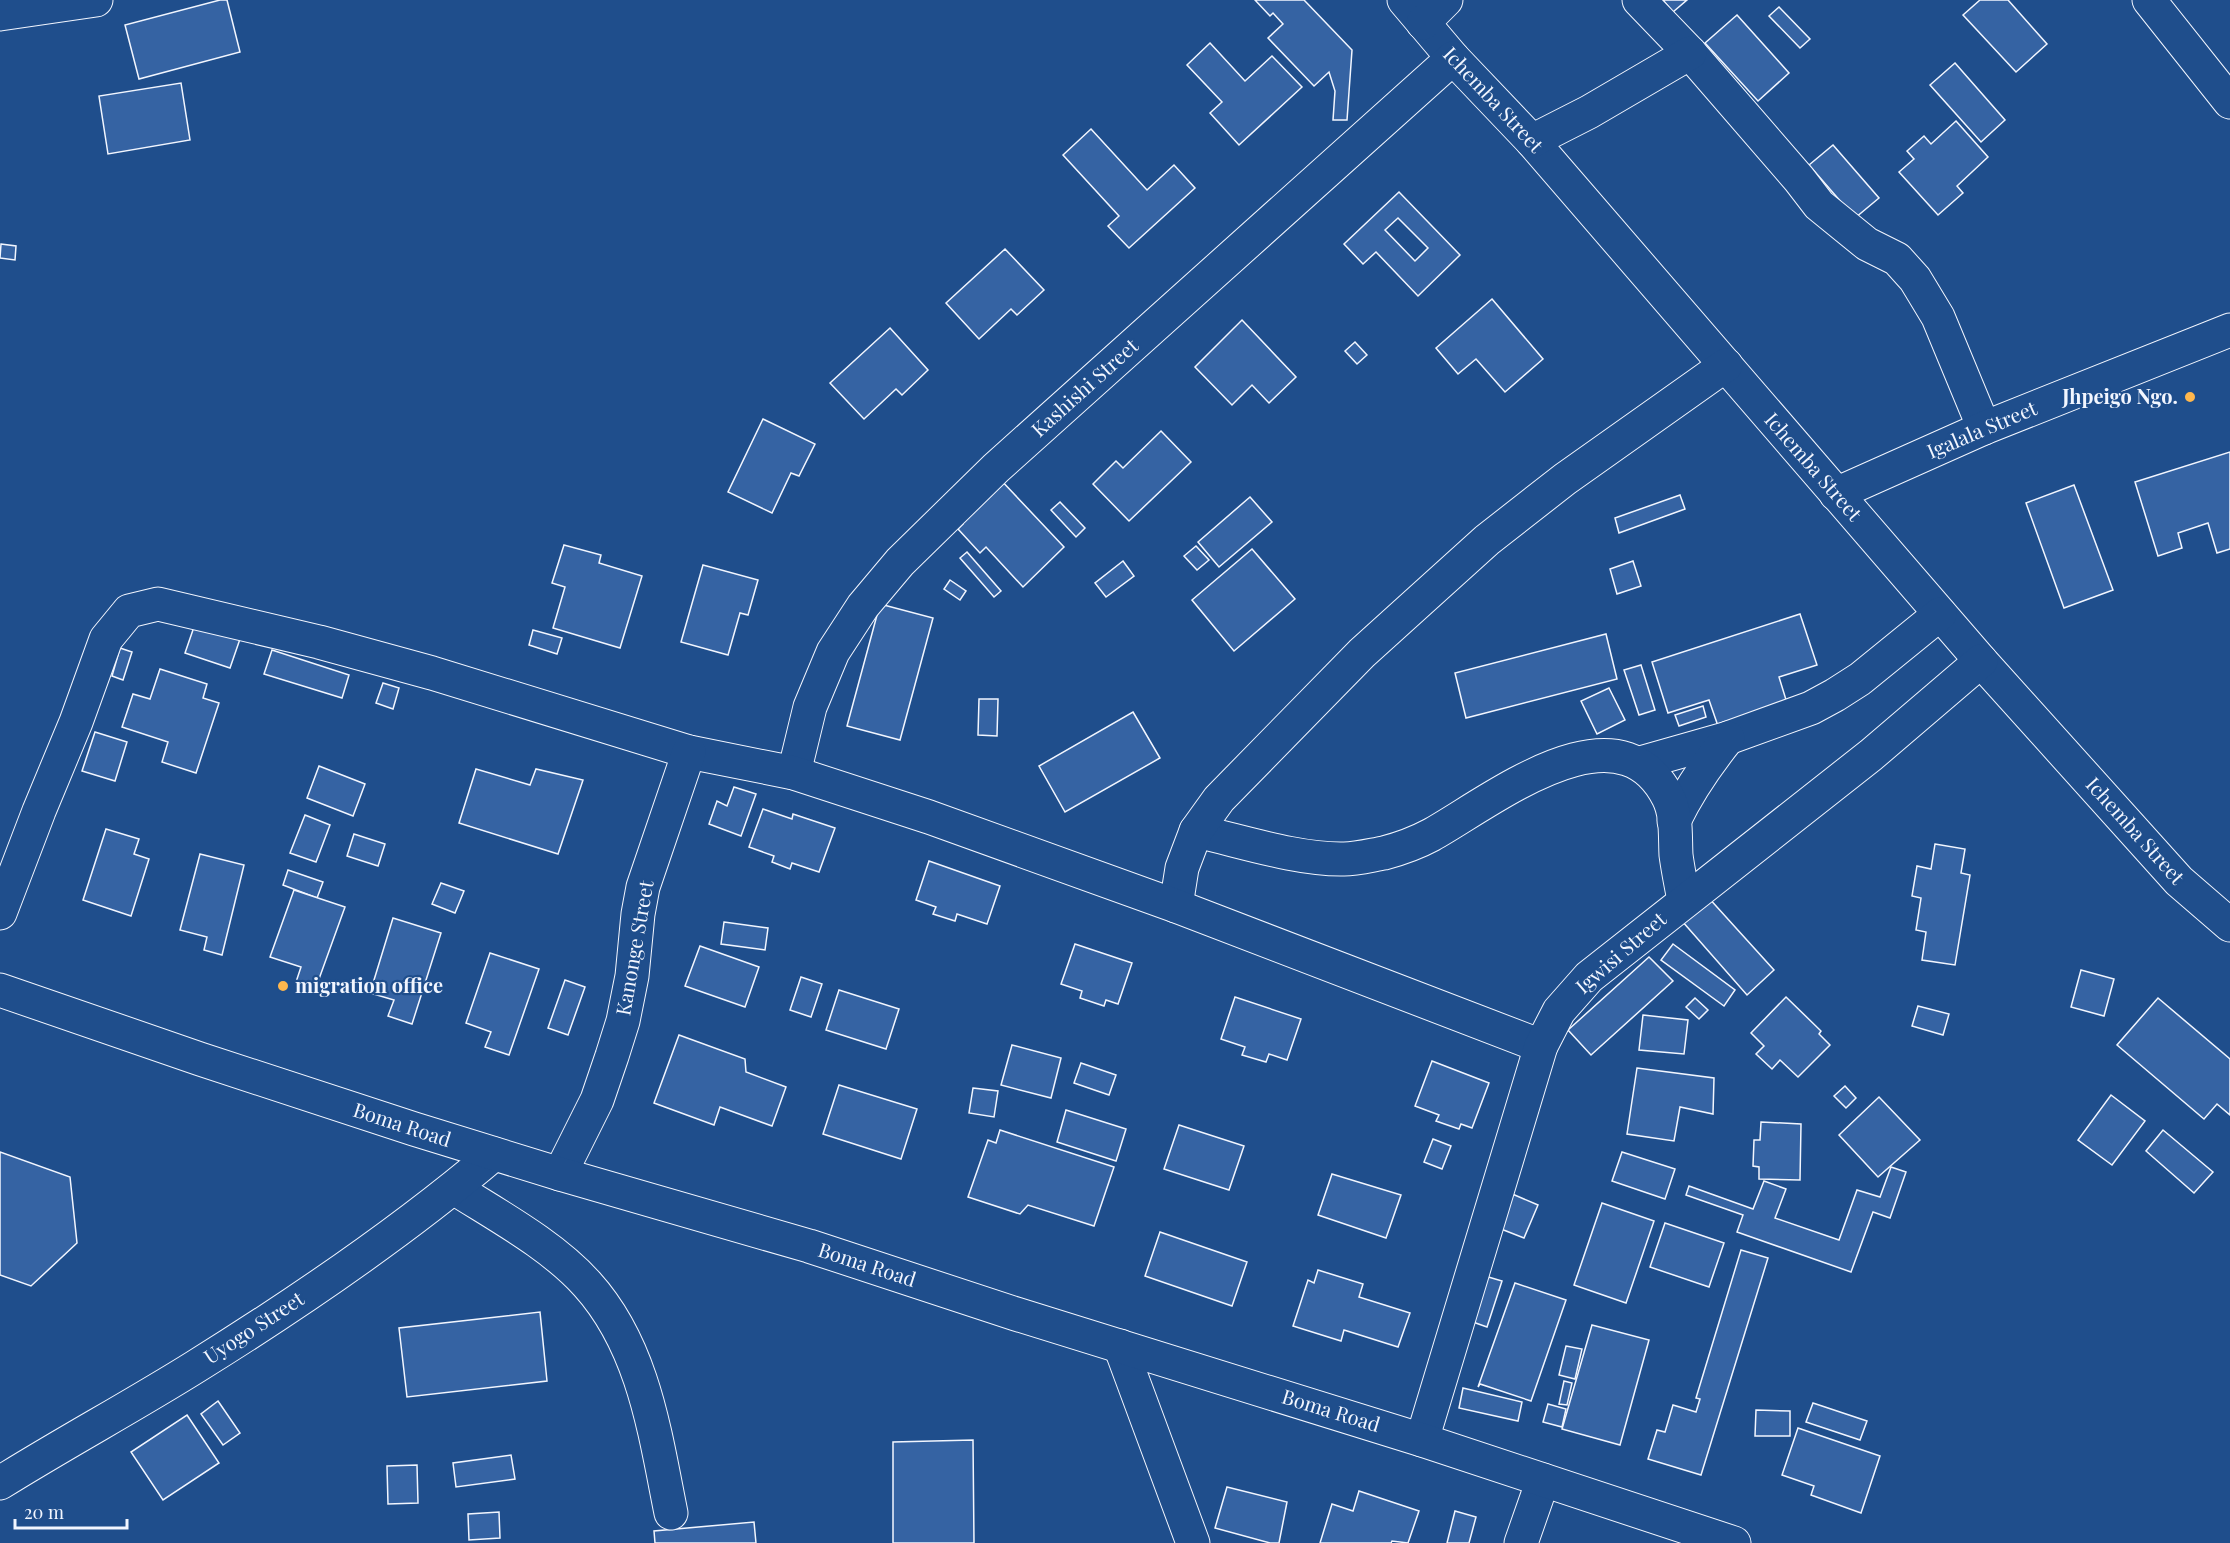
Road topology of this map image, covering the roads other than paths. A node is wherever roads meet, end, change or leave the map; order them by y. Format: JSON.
{"nodes":[{"id":1,"x":96,"y":0,"type":"edge"},
{"id":2,"x":1639,"y":0,"type":"edge"},
{"id":3,"x":2149,"y":0,"type":"edge"},
{"id":4,"x":1433,"y":5,"type":"edge"},
{"id":5,"x":0,"y":14,"type":"edge"},
{"id":6,"x":1690,"y":53,"type":"junction"},
{"id":7,"x":1453,"y":58,"type":"junction"},
{"id":8,"x":2230,"y":102,"type":"edge"},
{"id":9,"x":1532,"y":141,"type":"junction"},
{"id":10,"x":2230,"y":330,"type":"edge"},
{"id":11,"x":1726,"y":365,"type":"junction"},
{"id":12,"x":1984,"y":428,"type":"junction"},
{"id":13,"x":1836,"y":494,"type":"junction"},
{"id":14,"x":1940,"y":614,"type":"junction"},
{"id":15,"x":1981,"y":661,"type":"junction"},
{"id":16,"x":1728,"y":738,"type":"junction"},
{"id":17,"x":689,"y":752,"type":"junction"},
{"id":18,"x":1640,"y":763,"type":"junction"},
{"id":19,"x":794,"y":773,"type":"junction"},
{"id":20,"x":1674,"y":821,"type":"junction"},
{"id":21,"x":1196,"y":831,"type":"junction"},
{"id":22,"x":1684,"y":900,"type":"junction"},
{"id":23,"x":1176,"y":906,"type":"junction"},
{"id":24,"x":0,"y":913,"type":"edge"},
{"id":25,"x":2230,"y":925,"type":"edge"},
{"id":26,"x":0,"y":990,"type":"edge"},
{"id":27,"x":1540,"y":1046,"type":"junction"},
{"id":28,"x":494,"y":1154,"type":"junction"},
{"id":29,"x":560,"y":1174,"type":"junction"},
{"id":30,"x":454,"y":1188,"type":"junction"},
{"id":31,"x":1120,"y":1346,"type":"junction"},
{"id":32,"x":1422,"y":1440,"type":"junction"},
{"id":33,"x":1543,"y":1480,"type":"junction"},
{"id":34,"x":0,"y":1483,"type":"edge"},
{"id":35,"x":671,"y":1513,"type":"dead end"},
{"id":36,"x":1193,"y":1543,"type":"edge"},
{"id":37,"x":1521,"y":1543,"type":"edge"},
{"id":38,"x":1734,"y":1543,"type":"edge"}],
"edges":[{"from":1,"to":5,"type":"street"},
{"from":2,"to":6,"type":"street"},
{"from":3,"to":8,"type":"street"},
{"from":4,"to":7,"type":"street","name":"Ichemba Street"},
{"from":6,"to":9,"type":"street"},
{"from":6,"to":12,"type":"street"},
{"from":7,"to":9,"type":"street","name":"Ichemba Street"},
{"from":7,"to":19,"type":"street","name":"Kashishi Street"},
{"from":9,"to":11,"type":"street","name":"Ichemba Street"},
{"from":10,"to":12,"type":"street","name":"Igalala Street"},
{"from":11,"to":13,"type":"street","name":"Ichemba Street"},
{"from":11,"to":21,"type":"street"},
{"from":12,"to":13,"type":"street","name":"Igalala Street"},
{"from":13,"to":14,"type":"street","name":"Ichemba Street"},
{"from":14,"to":15,"type":"street","name":"Ichemba Street"},
{"from":14,"to":16,"type":"street"},
{"from":15,"to":22,"type":"street","name":"Igwisi Street"},
{"from":15,"to":25,"type":"street","name":"Ichemba Street"},
{"from":16,"to":18,"type":"street"},
{"from":16,"to":20,"type":"street"},
{"from":17,"to":19,"type":"street"},
{"from":17,"to":24,"type":"street"},
{"from":17,"to":29,"type":"street","name":"Kanonge Street"},
{"from":18,"to":20,"type":"street"},
{"from":18,"to":21,"type":"street"},
{"from":19,"to":23,"type":"street"},
{"from":20,"to":22,"type":"street"},
{"from":21,"to":23,"type":"street"},
{"from":22,"to":27,"type":"street","name":"Igwisi Street"},
{"from":23,"to":27,"type":"street"},
{"from":26,"to":28,"type":"street","name":"Boma Road"},
{"from":27,"to":32,"type":"street","name":"Igwisi Street"},
{"from":28,"to":29,"type":"street","name":"Boma Road"},
{"from":28,"to":30,"type":"street","name":"Uyogo Street"},
{"from":29,"to":31,"type":"street","name":"Boma Road"},
{"from":30,"to":34,"type":"street","name":"Uyogo Street"},
{"from":30,"to":35,"type":"street"},
{"from":31,"to":32,"type":"street","name":"Boma Road"},
{"from":31,"to":36,"type":"street"},
{"from":32,"to":33,"type":"street","name":"Boma Road"},
{"from":33,"to":37,"type":"street"},
{"from":33,"to":38,"type":"street","name":"Boma Road"}]}
